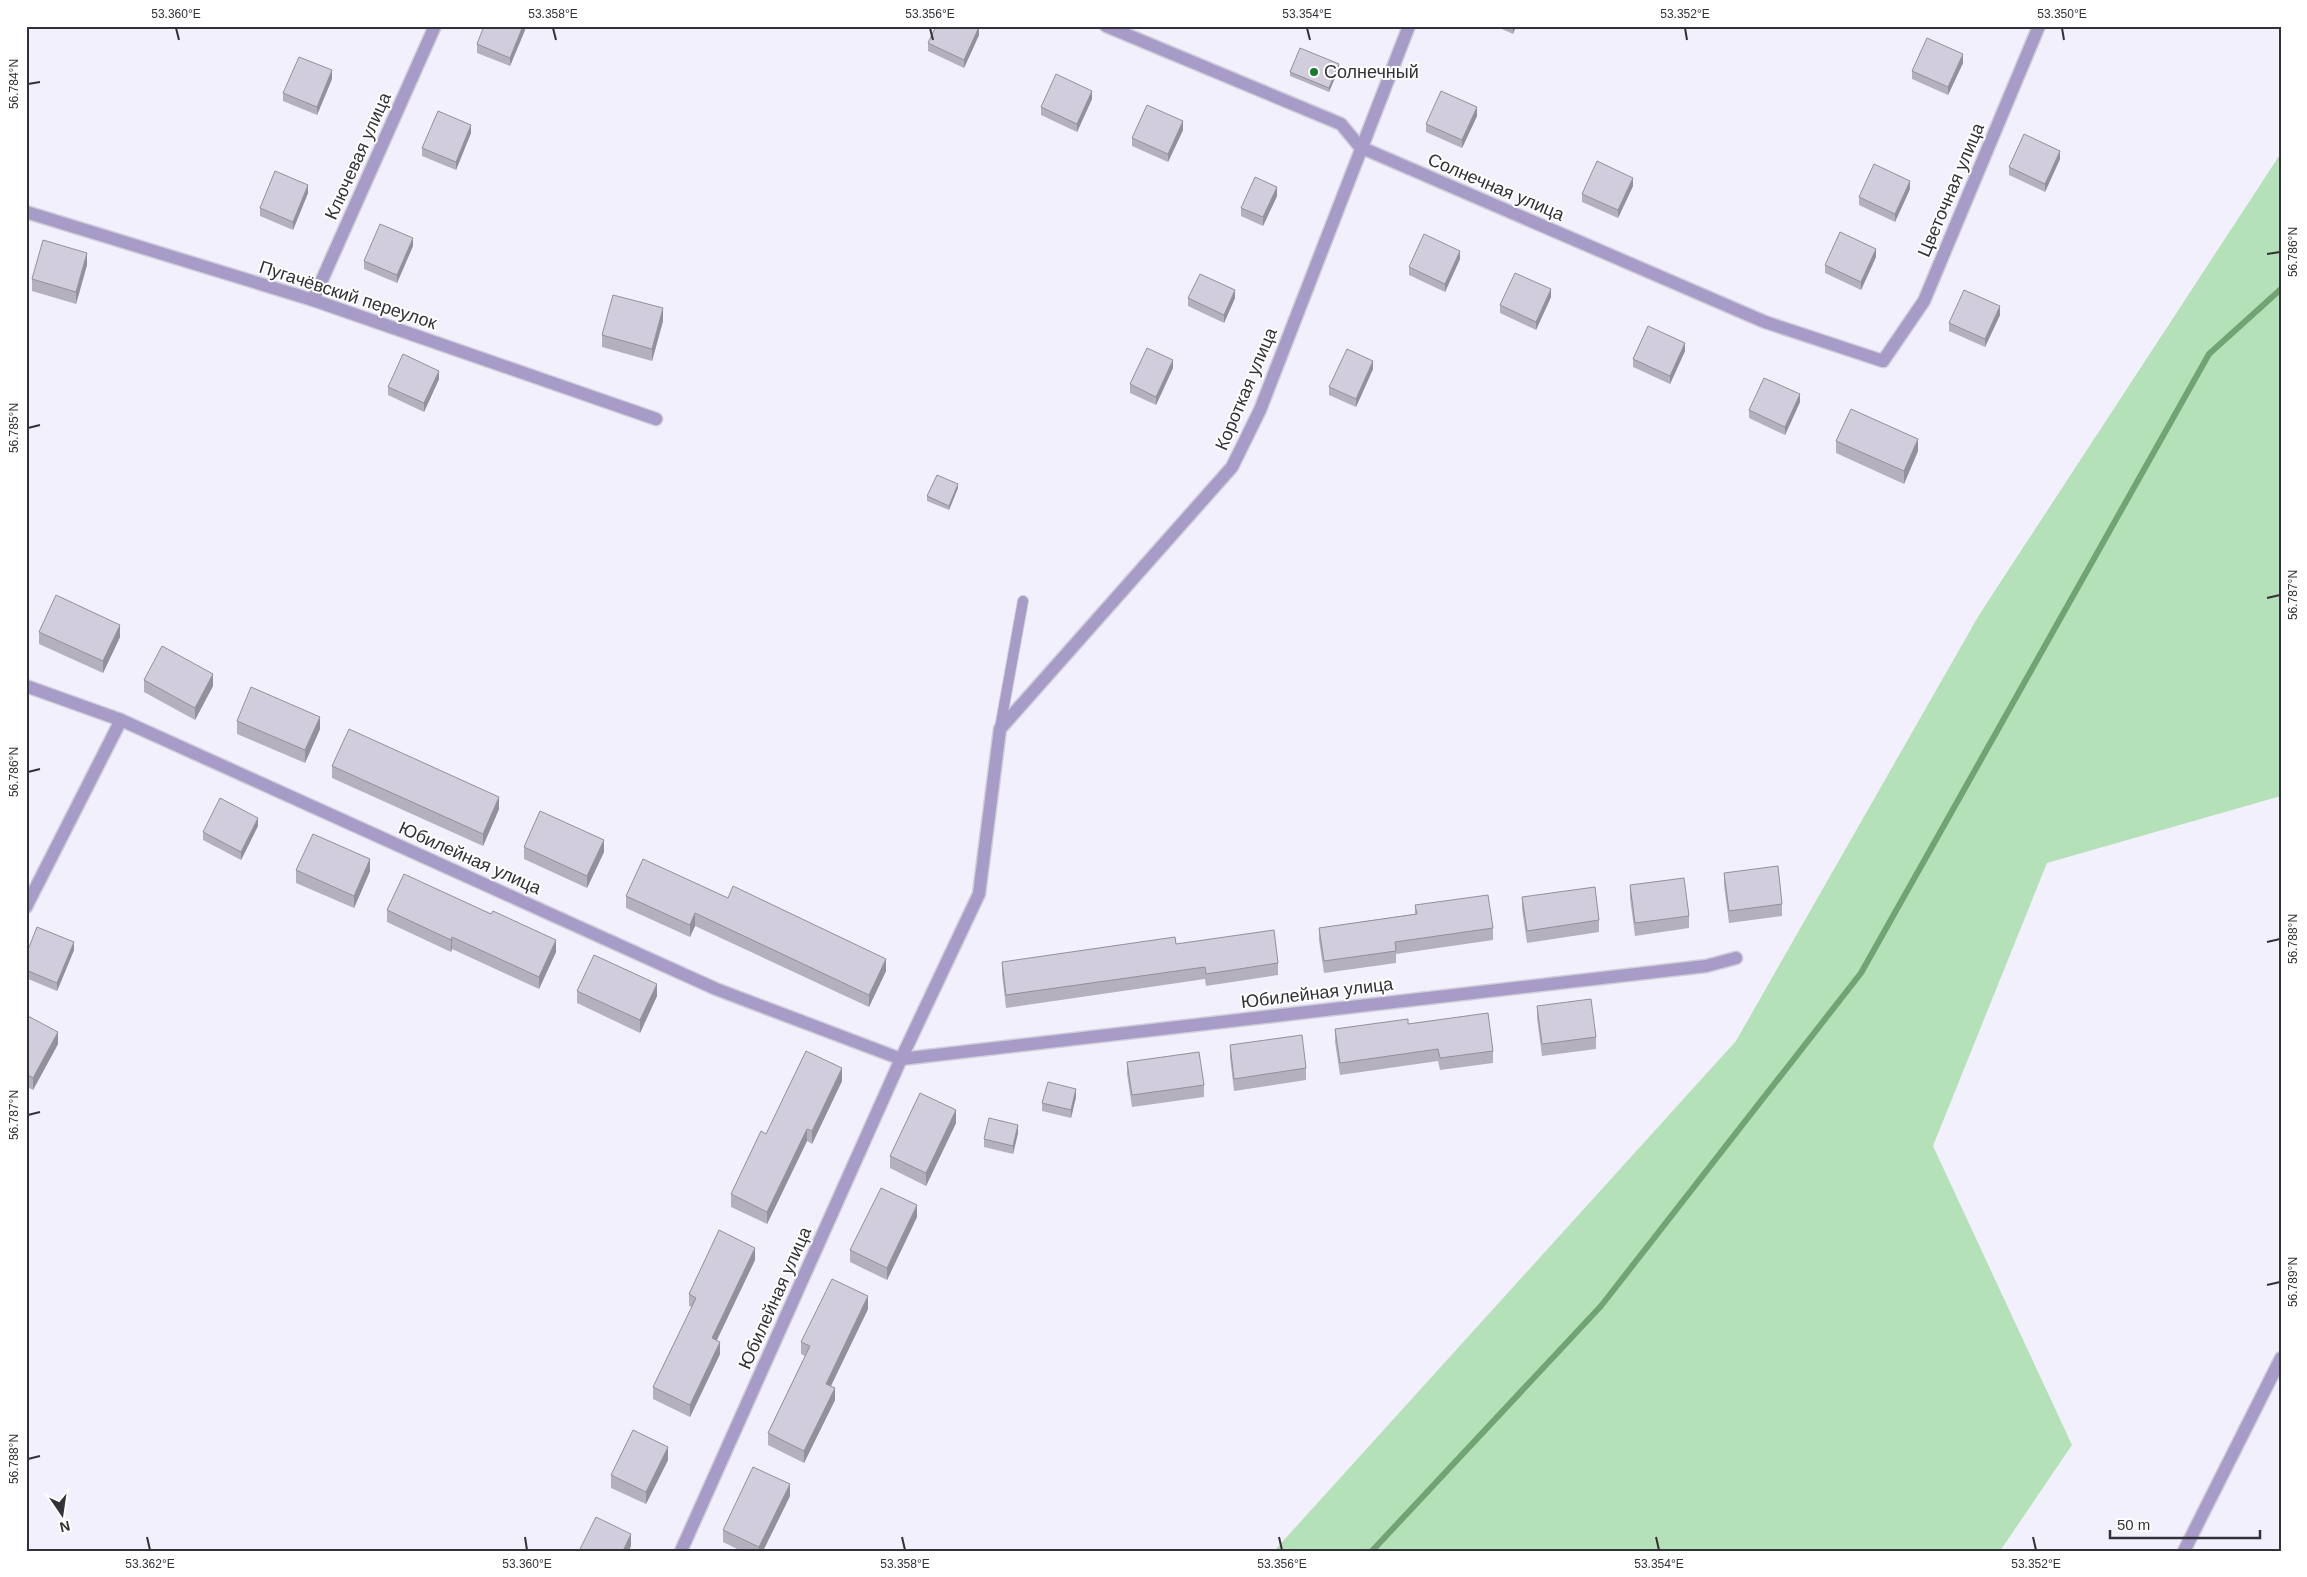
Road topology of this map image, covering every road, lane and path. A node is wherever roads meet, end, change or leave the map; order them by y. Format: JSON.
{"nodes":[{"id":1,"x":435,"y":26,"type":"edge"},
{"id":2,"x":1106,"y":26,"type":"edge"},
{"id":3,"x":1409,"y":26,"type":"edge"},
{"id":4,"x":2039,"y":26,"type":"edge"},
{"id":5,"x":1360,"y":147,"type":"junction"},
{"id":6,"x":26,"y":212,"type":"edge"},
{"id":7,"x":313,"y":300,"type":"junction"},
{"id":8,"x":1883,"y":361,"type":"joint"},
{"id":9,"x":656,"y":419,"type":"dead end"},
{"id":10,"x":1023,"y":601,"type":"dead end"},
{"id":11,"x":26,"y":686,"type":"edge"},
{"id":12,"x":121,"y":720,"type":"junction"},
{"id":13,"x":1000,"y":729,"type":"junction"},
{"id":14,"x":26,"y":907,"type":"edge"},
{"id":15,"x":1736,"y":958,"type":"dead end"},
{"id":16,"x":901,"y":1059,"type":"junction"},
{"id":17,"x":2281,"y":1358,"type":"edge"},
{"id":18,"x":681,"y":1551,"type":"edge"},
{"id":19,"x":2184,"y":1551,"type":"edge"}],
"edges":[{"from":1,"to":7,"type":"street","name":"Ключевая улица"},
{"from":2,"to":5,"type":"street","name":"Солнечная улица"},
{"from":3,"to":5,"type":"street","name":"Короткая улица"},
{"from":4,"to":8,"type":"street","name":"Цветочная улица"},
{"from":5,"to":8,"type":"street","name":"Солнечная улица"},
{"from":5,"to":13,"type":"street","name":"Короткая улица"},
{"from":6,"to":7,"type":"street","name":"Пугачёвский переулок"},
{"from":7,"to":9,"type":"street","name":"Пугачёвский переулок"},
{"from":10,"to":13,"type":"lane"},
{"from":11,"to":12,"type":"street","name":"Юбилейная улица"},
{"from":12,"to":14,"type":"street"},
{"from":12,"to":16,"type":"street","name":"Юбилейная улица"},
{"from":13,"to":16,"type":"street","name":"Юбилейная улица"},
{"from":15,"to":16,"type":"street","name":"Юбилейная улица"},
{"from":16,"to":18,"type":"street","name":"Юбилейная улица"},
{"from":17,"to":19,"type":"street"}]}
